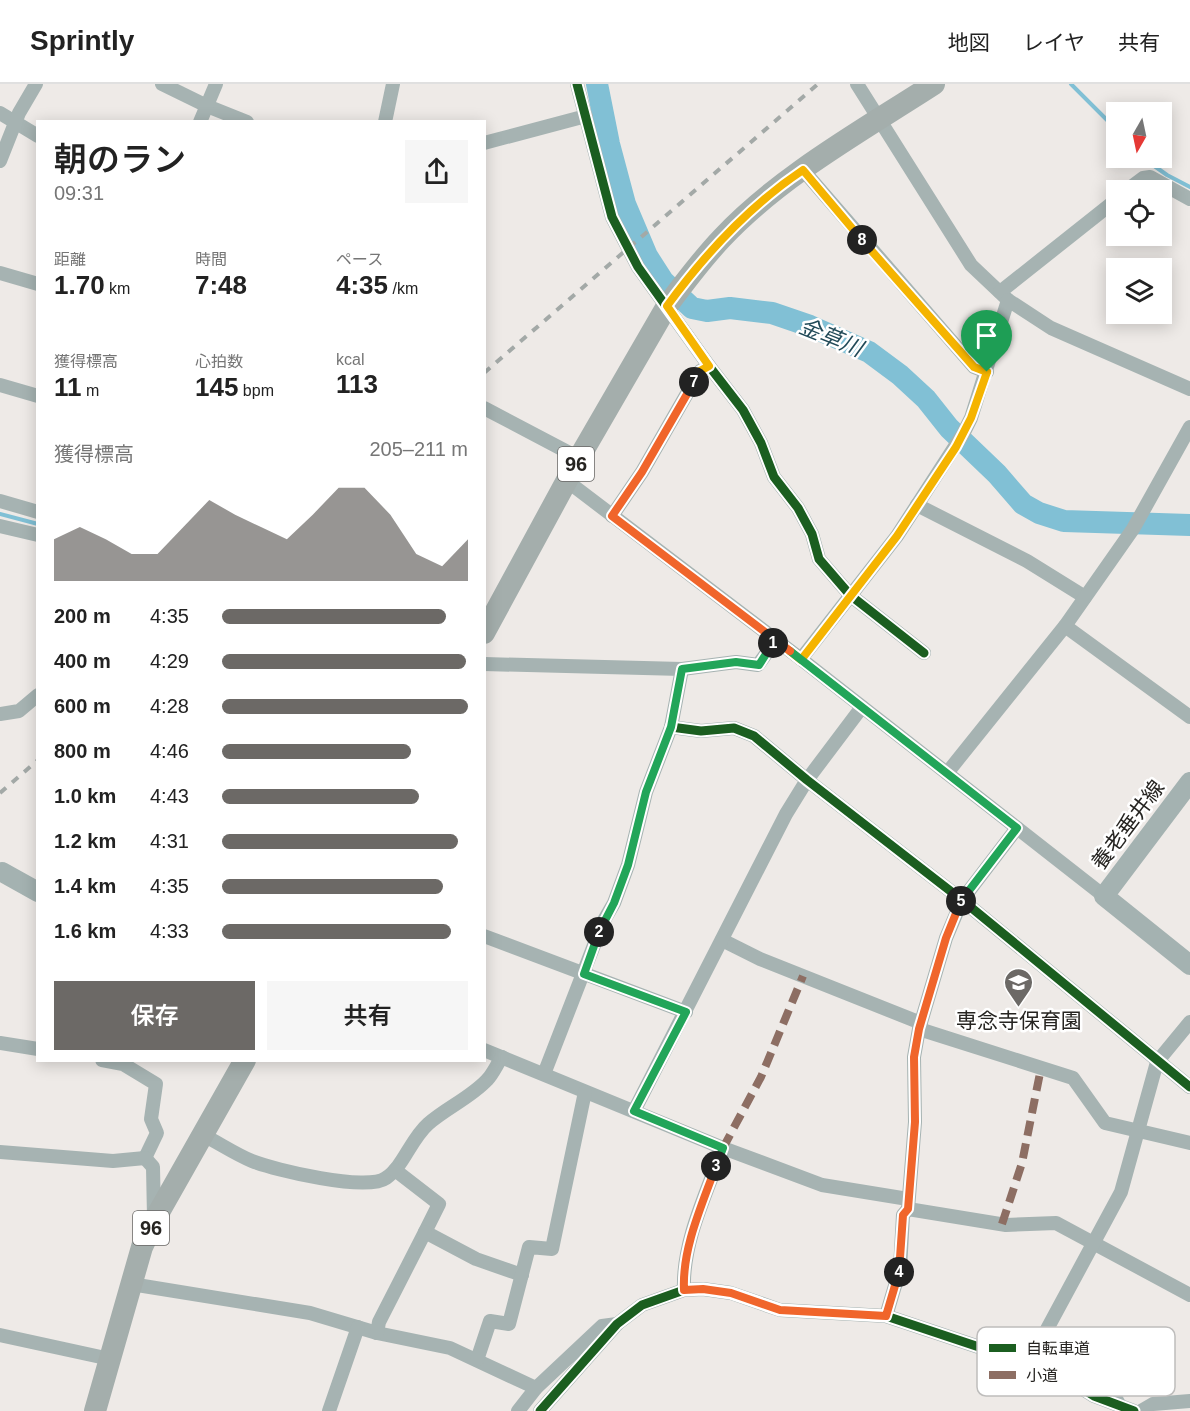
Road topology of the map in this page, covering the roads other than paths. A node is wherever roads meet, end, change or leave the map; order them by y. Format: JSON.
{"nodes":[{"id":1,"x":36,"y":84,"type":"edge"},
{"id":2,"x":162,"y":84,"type":"edge"},
{"id":3,"x":216,"y":84,"type":"edge"},
{"id":4,"x":393,"y":84,"type":"edge"},
{"id":5,"x":570,"y":84,"type":"edge"},
{"id":6,"x":857,"y":84,"type":"edge"},
{"id":7,"x":934,"y":84,"type":"edge"},
{"id":8,"x":579,"y":91,"type":"edge"},
{"id":9,"x":207,"y":106,"type":"junction"},
{"id":10,"x":0,"y":113,"type":"edge"},
{"id":11,"x":585,"y":116,"type":"junction"},
{"id":12,"x":201,"y":120,"type":"edge"},
{"id":13,"x":242,"y":120,"type":"edge"},
{"id":14,"x":385,"y":120,"type":"edge"},
{"id":15,"x":879,"y":120,"type":"junction"},
{"id":16,"x":16,"y":123,"type":"junction"},
{"id":17,"x":36,"y":135,"type":"edge"},
{"id":18,"x":486,"y":142,"type":"edge"},
{"id":19,"x":0,"y":161,"type":"edge"},
{"id":20,"x":803,"y":170,"type":"junction"},
{"id":21,"x":1139,"y":180,"type":"edge"},
{"id":22,"x":1156,"y":180,"type":"edge"},
{"id":23,"x":1172,"y":189,"type":"edge"},
{"id":24,"x":1190,"y":198,"type":"edge"},
{"id":25,"x":1106,"y":209,"type":"edge"},
{"id":26,"x":0,"y":273,"type":"edge"},
{"id":27,"x":36,"y":283,"type":"edge"},
{"id":28,"x":675,"y":296,"type":"junction"},
{"id":29,"x":1004,"y":296,"type":"junction"},
{"id":30,"x":709,"y":366,"type":"junction"},
{"id":31,"x":987,"y":372,"type":"junction"},
{"id":32,"x":0,"y":385,"type":"edge"},
{"id":33,"x":1190,"y":389,"type":"edge"},
{"id":34,"x":36,"y":395,"type":"edge"},
{"id":35,"x":486,"y":409,"type":"edge"},
{"id":36,"x":1190,"y":427,"type":"edge"},
{"id":37,"x":579,"y":458,"type":"junction"},
{"id":38,"x":567,"y":481,"type":"junction"},
{"id":39,"x":0,"y":501,"type":"edge"},
{"id":40,"x":917,"y":505,"type":"junction"},
{"id":41,"x":36,"y":511,"type":"edge"},
{"id":42,"x":612,"y":516,"type":"junction"},
{"id":43,"x":0,"y":526,"type":"edge"},
{"id":44,"x":36,"y":535,"type":"edge"},
{"id":45,"x":850,"y":595,"type":"junction"},
{"id":46,"x":1085,"y":597,"type":"junction"},
{"id":47,"x":1065,"y":626,"type":"junction"},
{"id":48,"x":486,"y":629,"type":"edge"},
{"id":49,"x":776,"y":640,"type":"junction"},
{"id":50,"x":924,"y":653,"type":"dead end"},
{"id":51,"x":801,"y":660,"type":"junction"},
{"id":52,"x":486,"y":664,"type":"edge"},
{"id":53,"x":682,"y":669,"type":"junction"},
{"id":54,"x":36,"y":697,"type":"edge"},
{"id":55,"x":862,"y":707,"type":"junction"},
{"id":56,"x":0,"y":714,"type":"edge"},
{"id":57,"x":1190,"y":717,"type":"edge"},
{"id":58,"x":671,"y":727,"type":"junction"},
{"id":59,"x":947,"y":773,"type":"junction"},
{"id":60,"x":807,"y":780,"type":"junction"},
{"id":61,"x":1190,"y":782,"type":"edge"},
{"id":62,"x":1017,"y":828,"type":"junction"},
{"id":63,"x":1,"y":873,"type":"edge"},
{"id":64,"x":36,"y":890,"type":"edge"},
{"id":65,"x":1104,"y":896,"type":"junction"},
{"id":66,"x":962,"y":900,"type":"junction"},
{"id":67,"x":486,"y":937,"type":"edge"},
{"id":68,"x":722,"y":940,"type":"junction"},
{"id":69,"x":1190,"y":964,"type":"edge"},
{"id":70,"x":584,"y":974,"type":"junction"},
{"id":71,"x":686,"y":1012,"type":"junction"},
{"id":72,"x":1190,"y":1022,"type":"edge"},
{"id":73,"x":920,"y":1026,"type":"junction"},
{"id":74,"x":0,"y":1043,"type":"edge"},
{"id":75,"x":36,"y":1049,"type":"edge"},
{"id":76,"x":486,"y":1051,"type":"edge"},
{"id":77,"x":502,"y":1057,"type":"junction"},
{"id":78,"x":112,"y":1062,"type":"edge"},
{"id":79,"x":244,"y":1062,"type":"edge"},
{"id":80,"x":1157,"y":1062,"type":"junction"},
{"id":81,"x":544,"y":1074,"type":"junction"},
{"id":82,"x":1190,"y":1087,"type":"edge"},
{"id":83,"x":585,"y":1092,"type":"junction"},
{"id":84,"x":634,"y":1111,"type":"junction"},
{"id":85,"x":1138,"y":1130,"type":"junction"},
{"id":86,"x":203,"y":1135,"type":"junction"},
{"id":87,"x":1190,"y":1143,"type":"edge"},
{"id":88,"x":723,"y":1148,"type":"junction"},
{"id":89,"x":0,"y":1152,"type":"edge"},
{"id":90,"x":145,"y":1158,"type":"junction"},
{"id":91,"x":395,"y":1170,"type":"junction"},
{"id":92,"x":908,"y":1204,"type":"junction"},
{"id":93,"x":155,"y":1219,"type":"junction"},
{"id":94,"x":425,"y":1232,"type":"junction"},
{"id":95,"x":1095,"y":1243,"type":"junction"},
{"id":96,"x":522,"y":1275,"type":"junction"},
{"id":97,"x":131,"y":1284,"type":"junction"},
{"id":98,"x":684,"y":1290,"type":"junction"},
{"id":99,"x":1190,"y":1295,"type":"edge"},
{"id":100,"x":886,"y":1316,"type":"junction"},
{"id":101,"x":617,"y":1324,"type":"junction"},
{"id":102,"x":358,"y":1327,"type":"junction"},
{"id":103,"x":1048,"y":1327,"type":"edge"},
{"id":104,"x":377,"y":1333,"type":"junction"},
{"id":105,"x":0,"y":1335,"type":"edge"},
{"id":106,"x":977,"y":1346,"type":"edge"},
{"id":107,"x":110,"y":1359,"type":"junction"},
{"id":108,"x":477,"y":1360,"type":"junction"},
{"id":109,"x":536,"y":1388,"type":"junction"},
{"id":110,"x":1094,"y":1396,"type":"edge"},
{"id":111,"x":1114,"y":1396,"type":"edge"},
{"id":112,"x":1190,"y":1401,"type":"edge"},
{"id":113,"x":1120,"y":1406,"type":"junction"},
{"id":114,"x":95,"y":1411,"type":"edge"},
{"id":115,"x":329,"y":1411,"type":"edge"},
{"id":116,"x":518,"y":1411,"type":"edge"},
{"id":117,"x":540,"y":1411,"type":"edge"},
{"id":118,"x":1134,"y":1411,"type":"edge"},
{"id":119,"x":1141,"y":1411,"type":"edge"}],
"edges":[{"from":1,"to":16,"type":"street"},
{"from":2,"to":9,"type":"street"},
{"from":3,"to":9,"type":"street"},
{"from":4,"to":14,"type":"street"},
{"from":5,"to":8,"type":"street"},
{"from":6,"to":15,"type":"street"},
{"from":7,"to":15,"type":"main road","number":"96"},
{"from":8,"to":11,"type":"street"},
{"from":9,"to":12,"type":"street"},
{"from":9,"to":13,"type":"street"},
{"from":10,"to":16,"type":"street"},
{"from":11,"to":18,"type":"street"},
{"from":11,"to":28,"type":"street"},
{"from":15,"to":20,"type":"main road","number":"96"},
{"from":15,"to":29,"type":"street"},
{"from":16,"to":17,"type":"street"},
{"from":16,"to":19,"type":"street"},
{"from":20,"to":28,"type":"main road","number":"96"},
{"from":20,"to":31,"type":"street"},
{"from":21,"to":22,"type":"street"},
{"from":23,"to":24,"type":"street"},
{"from":25,"to":29,"type":"street"},
{"from":26,"to":27,"type":"street"},
{"from":28,"to":30,"type":"street"},
{"from":28,"to":37,"type":"main road","number":"96"},
{"from":29,"to":31,"type":"street"},
{"from":29,"to":33,"type":"street"},
{"from":30,"to":42,"type":"street"},
{"from":30,"to":45,"type":"street"},
{"from":31,"to":40,"type":"street"},
{"from":32,"to":34,"type":"street"},
{"from":35,"to":37,"type":"street"},
{"from":36,"to":46,"type":"street"},
{"from":37,"to":38,"type":"main road","number":"96"},
{"from":38,"to":42,"type":"street"},
{"from":38,"to":48,"type":"main road","number":"96"},
{"from":39,"to":41,"type":"street"},
{"from":40,"to":45,"type":"street"},
{"from":40,"to":46,"type":"street"},
{"from":42,"to":49,"type":"street"},
{"from":43,"to":44,"type":"street"},
{"from":45,"to":50,"type":"street"},
{"from":45,"to":51,"type":"street"},
{"from":46,"to":47,"type":"street"},
{"from":47,"to":57,"type":"street"},
{"from":47,"to":59,"type":"street"},
{"from":49,"to":51,"type":"street"},
{"from":49,"to":53,"type":"street"},
{"from":51,"to":55,"type":"street"},
{"from":52,"to":53,"type":"street"},
{"from":53,"to":58,"type":"street"},
{"from":54,"to":56,"type":"street"},
{"from":55,"to":59,"type":"street"},
{"from":55,"to":60,"type":"street"},
{"from":58,"to":60,"type":"street"},
{"from":58,"to":70,"type":"street"},
{"from":59,"to":62,"type":"street"},
{"from":60,"to":66,"type":"street"},
{"from":60,"to":68,"type":"street"},
{"from":61,"to":65,"type":"main road","name":"養老垂井線"},
{"from":62,"to":65,"type":"street"},
{"from":62,"to":66,"type":"street"},
{"from":63,"to":64,"type":"main road"},
{"from":65,"to":69,"type":"main road","name":"養老垂井線"},
{"from":66,"to":73,"type":"street"},
{"from":66,"to":80,"type":"street"},
{"from":67,"to":70,"type":"street"},
{"from":68,"to":71,"type":"street"},
{"from":68,"to":73,"type":"street"},
{"from":70,"to":71,"type":"street"},
{"from":70,"to":81,"type":"street"},
{"from":71,"to":84,"type":"street"},
{"from":72,"to":80,"type":"street"},
{"from":73,"to":85,"type":"street"},
{"from":73,"to":92,"type":"street"},
{"from":74,"to":75,"type":"street"},
{"from":76,"to":77,"type":"street"},
{"from":77,"to":81,"type":"street"},
{"from":77,"to":91,"type":"street"},
{"from":78,"to":90,"type":"street"},
{"from":79,"to":86,"type":"main road","number":"96"},
{"from":80,"to":82,"type":"street"},
{"from":80,"to":85,"type":"street"},
{"from":81,"to":83,"type":"street"},
{"from":83,"to":84,"type":"street"},
{"from":83,"to":96,"type":"street"},
{"from":84,"to":88,"type":"street"},
{"from":85,"to":87,"type":"street"},
{"from":85,"to":95,"type":"street"},
{"from":86,"to":91,"type":"street"},
{"from":86,"to":93,"type":"main road","number":"96"},
{"from":88,"to":92,"type":"street"},
{"from":88,"to":98,"type":"street"},
{"from":89,"to":90,"type":"street"},
{"from":90,"to":93,"type":"street"},
{"from":91,"to":94,"type":"street"},
{"from":92,"to":95,"type":"street"},
{"from":92,"to":100,"type":"street"},
{"from":93,"to":97,"type":"main road","number":"96"},
{"from":94,"to":96,"type":"street"},
{"from":94,"to":104,"type":"street"},
{"from":95,"to":99,"type":"street"},
{"from":95,"to":103,"type":"street"},
{"from":96,"to":108,"type":"street"},
{"from":97,"to":102,"type":"street"},
{"from":97,"to":107,"type":"main road","number":"96"},
{"from":98,"to":100,"type":"street"},
{"from":98,"to":101,"type":"street"},
{"from":100,"to":106,"type":"street"},
{"from":101,"to":109,"type":"street"},
{"from":101,"to":117,"type":"street"},
{"from":102,"to":104,"type":"street"},
{"from":102,"to":115,"type":"street"},
{"from":104,"to":108,"type":"street"},
{"from":105,"to":107,"type":"street"},
{"from":107,"to":114,"type":"main road","number":"96"},
{"from":108,"to":109,"type":"street"},
{"from":109,"to":116,"type":"street"},
{"from":110,"to":113,"type":"street"},
{"from":111,"to":113,"type":"street"},
{"from":112,"to":119,"type":"street"},
{"from":113,"to":118,"type":"street"}]}
